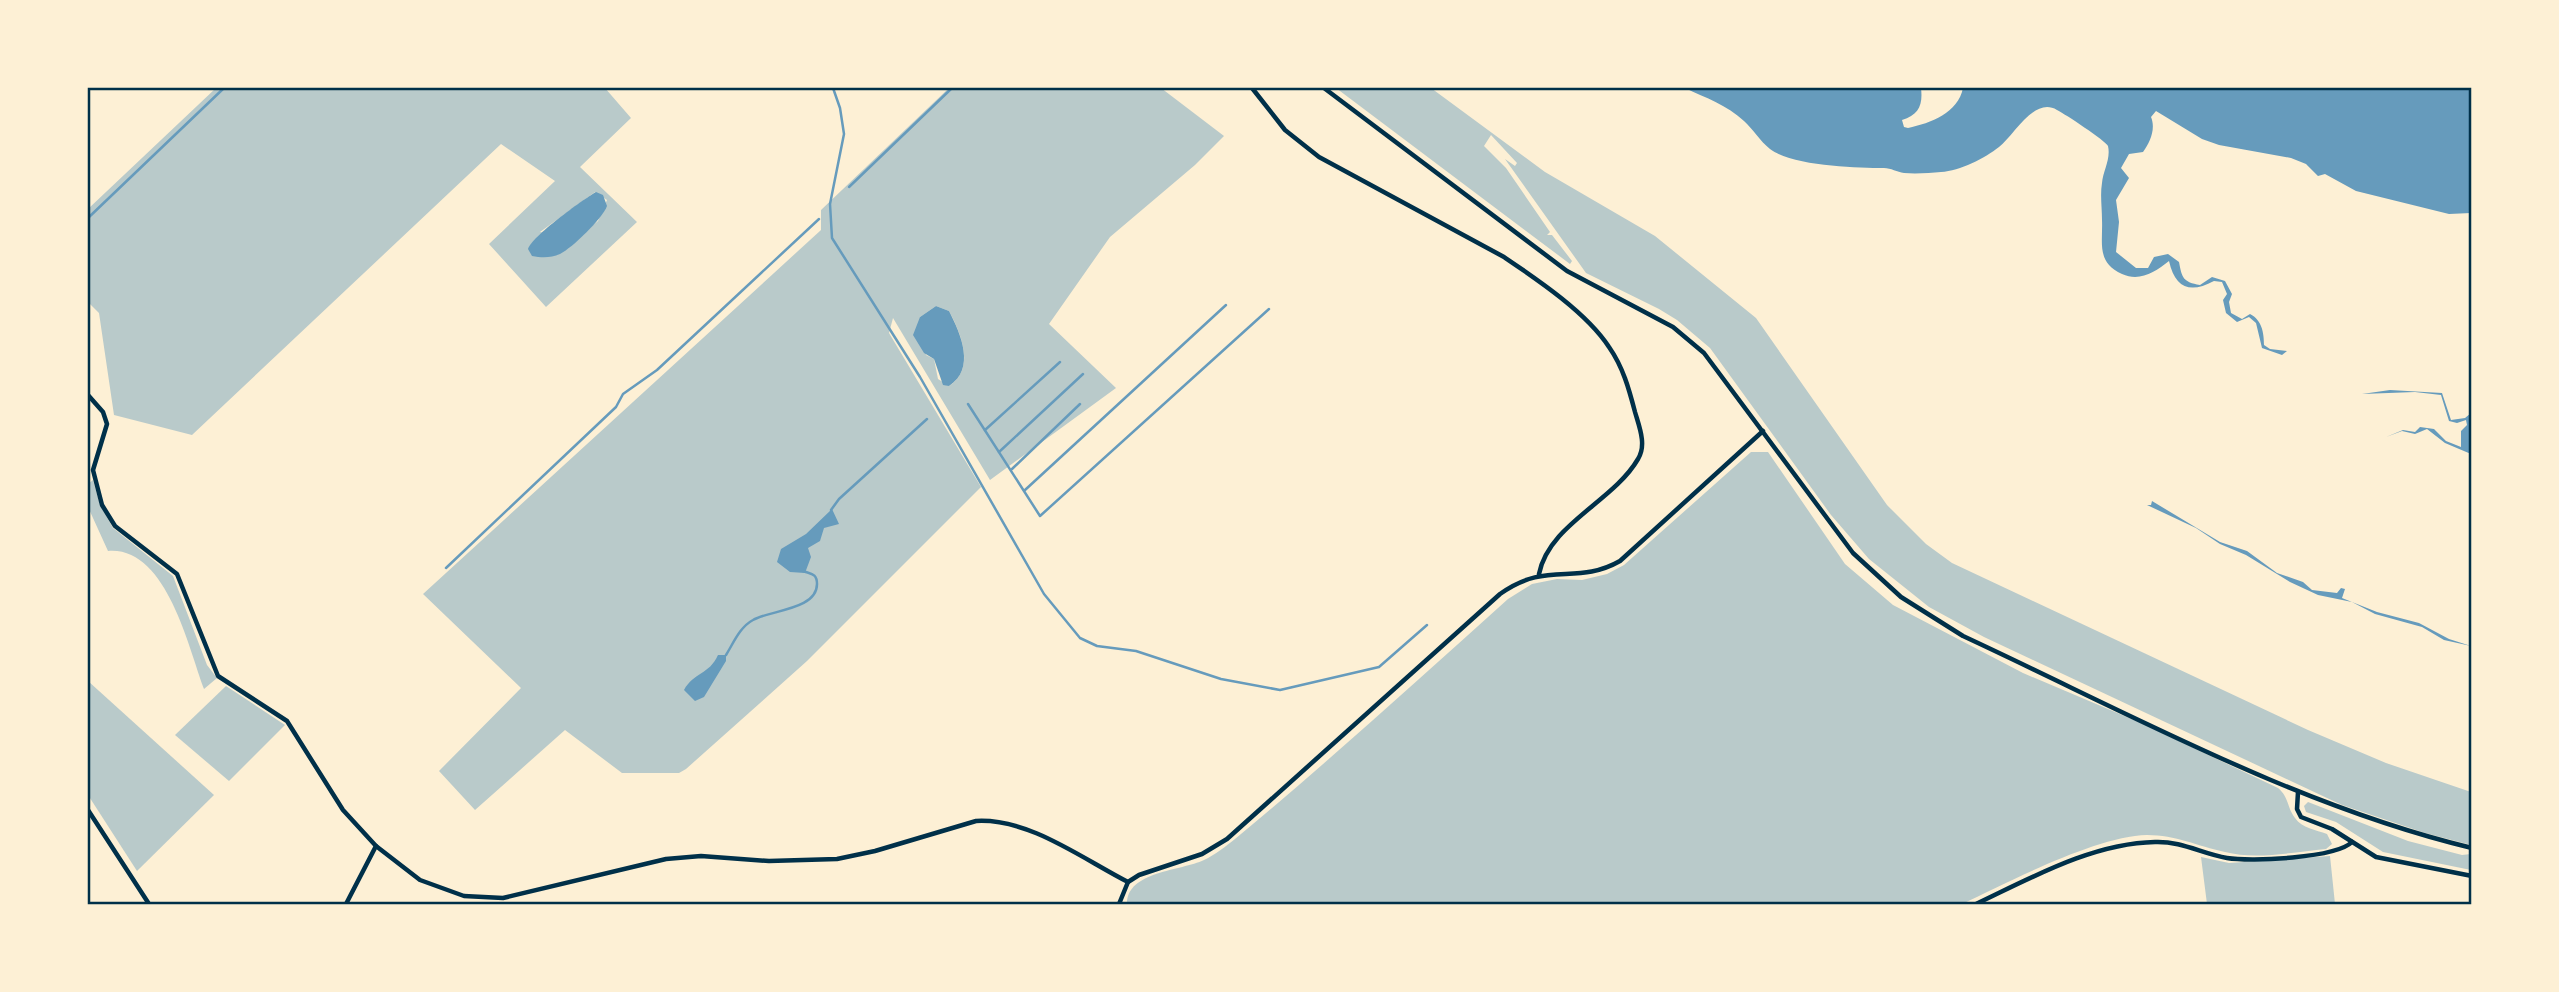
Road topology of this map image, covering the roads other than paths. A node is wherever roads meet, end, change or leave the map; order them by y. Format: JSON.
{"nodes":[{"id":1,"x":1252,"y":88,"type":"edge"},
{"id":2,"x":1324,"y":88,"type":"edge"},
{"id":3,"x":88,"y":395,"type":"edge"},
{"id":4,"x":1763,"y":431,"type":"junction"},
{"id":5,"x":1539,"y":574,"type":"junction"},
{"id":6,"x":2298,"y":792,"type":"junction"},
{"id":7,"x":88,"y":810,"type":"edge"},
{"id":8,"x":2352,"y":842,"type":"junction"},
{"id":9,"x":376,"y":846,"type":"junction"},
{"id":10,"x":2472,"y":848,"type":"edge"},
{"id":11,"x":2472,"y":876,"type":"edge"},
{"id":12,"x":1128,"y":882,"type":"junction"},
{"id":13,"x":149,"y":905,"type":"edge"},
{"id":14,"x":346,"y":905,"type":"edge"},
{"id":15,"x":1119,"y":905,"type":"edge"},
{"id":16,"x":1976,"y":905,"type":"edge"}],
"edges":[{"from":1,"to":5,"type":"street"},
{"from":2,"to":4,"type":"street"},
{"from":3,"to":9,"type":"street"},
{"from":4,"to":5,"type":"street"},
{"from":4,"to":6,"type":"street"},
{"from":5,"to":12,"type":"street"},
{"from":6,"to":8,"type":"street"},
{"from":6,"to":10,"type":"street"},
{"from":7,"to":13,"type":"street"},
{"from":8,"to":11,"type":"street"},
{"from":8,"to":16,"type":"street"},
{"from":9,"to":12,"type":"street"},
{"from":9,"to":14,"type":"street"},
{"from":12,"to":15,"type":"street"}]}
